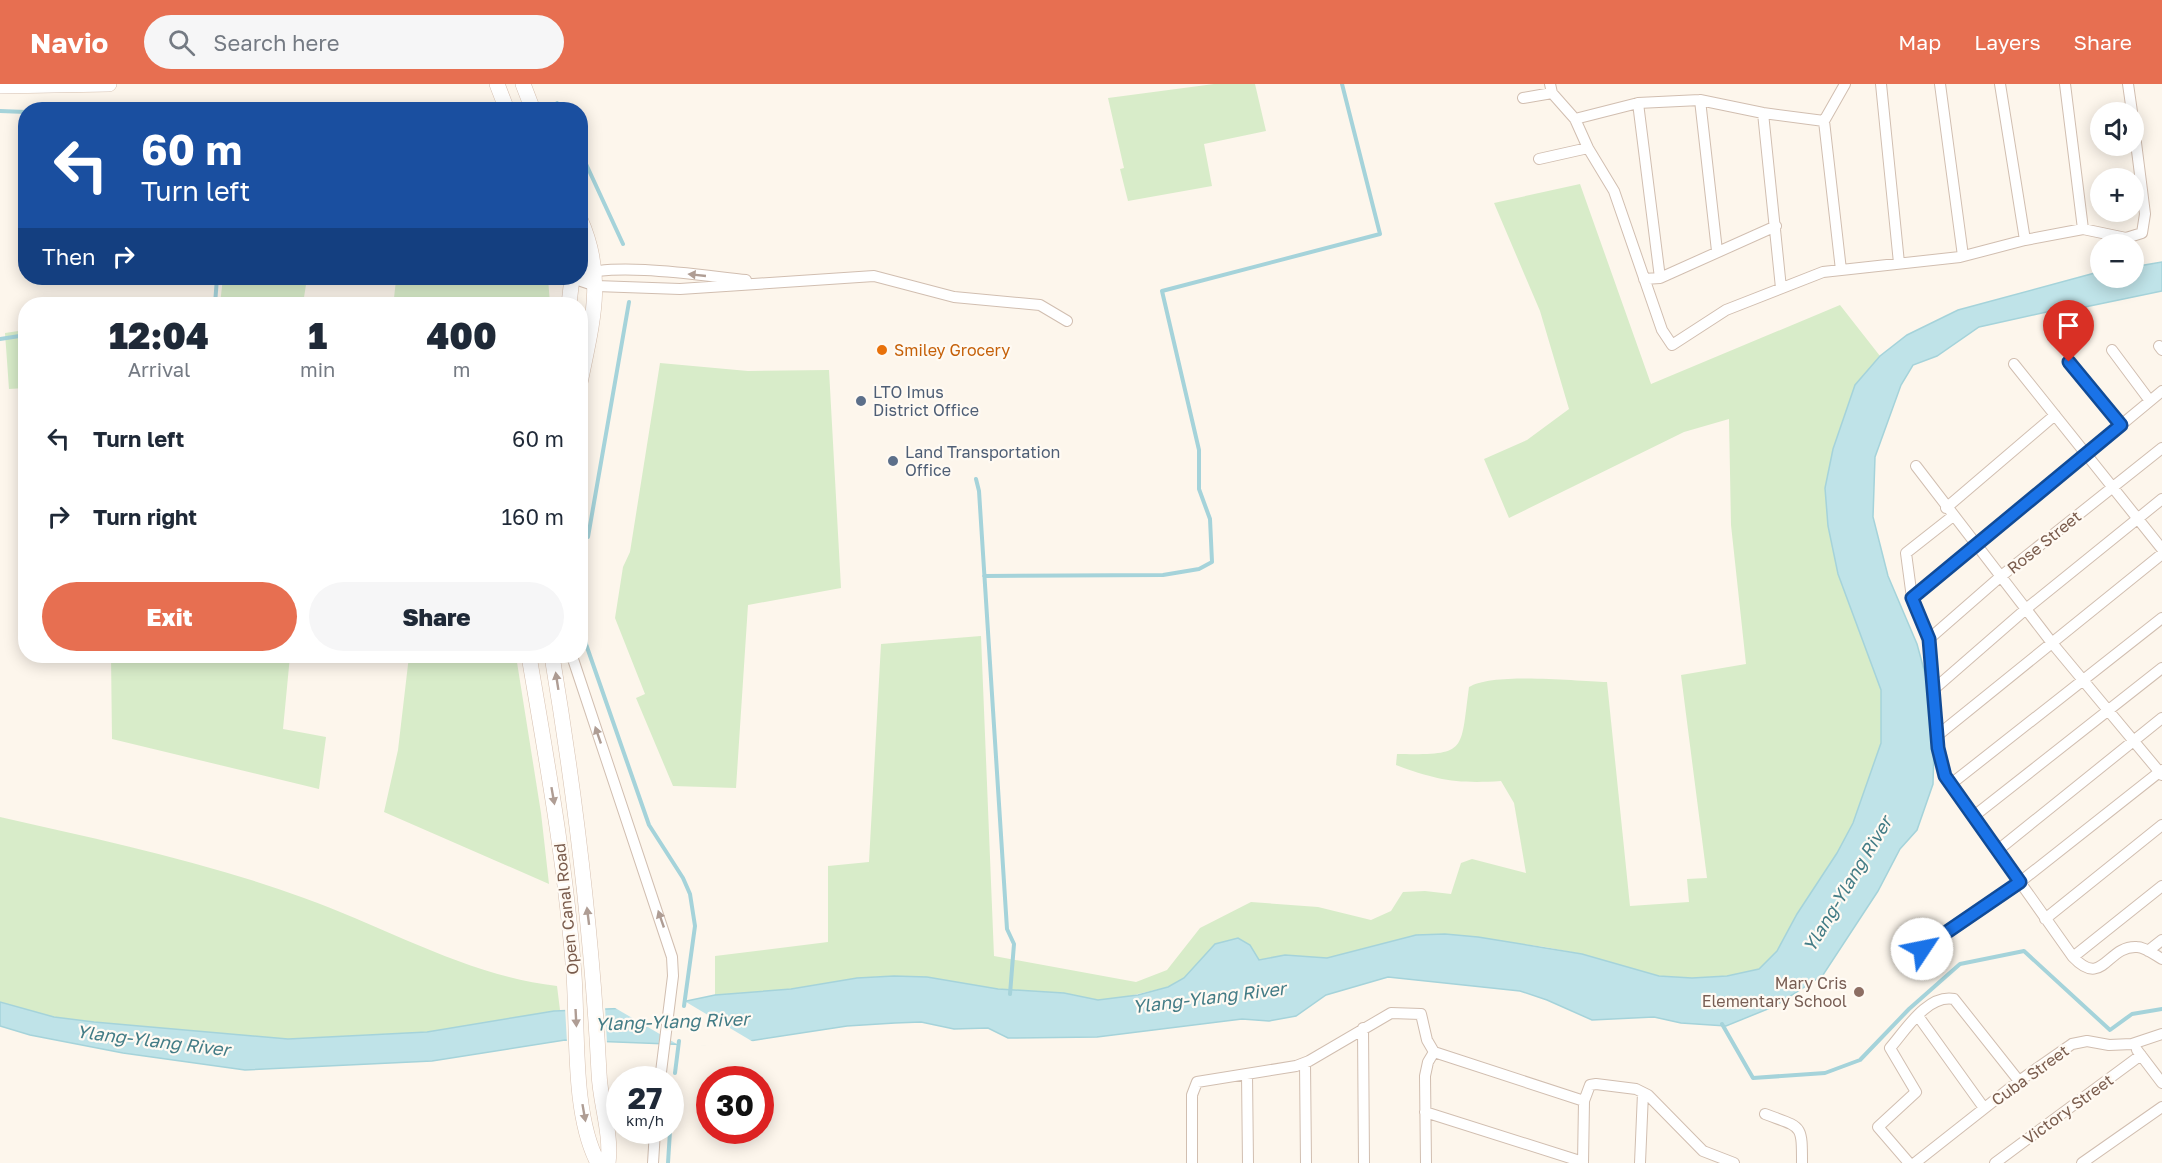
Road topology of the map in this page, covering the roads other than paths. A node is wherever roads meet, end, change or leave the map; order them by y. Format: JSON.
{"nodes":[{"id":1,"x":109,"y":84,"type":"edge"},
{"id":2,"x":497,"y":84,"type":"edge"},
{"id":3,"x":523,"y":84,"type":"edge"},
{"id":4,"x":1845,"y":84,"type":"edge"},
{"id":5,"x":1881,"y":84,"type":"edge"},
{"id":6,"x":1940,"y":84,"type":"edge"},
{"id":7,"x":2000,"y":84,"type":"edge"},
{"id":8,"x":2065,"y":84,"type":"edge"},
{"id":9,"x":2128,"y":84,"type":"edge"},
{"id":10,"x":0,"y":86,"type":"edge"},
{"id":11,"x":1551,"y":89,"type":"edge"},
{"id":12,"x":1523,"y":99,"type":"dead end"},
{"id":13,"x":1700,"y":100,"type":"junction"},
{"id":14,"x":504,"y":102,"type":"edge"},
{"id":15,"x":530,"y":102,"type":"edge"},
{"id":16,"x":2131,"y":102,"type":"edge"},
{"id":17,"x":1638,"y":103,"type":"junction"},
{"id":18,"x":1763,"y":113,"type":"junction"},
{"id":19,"x":1575,"y":119,"type":"junction"},
{"id":20,"x":1824,"y":121,"type":"junction"},
{"id":21,"x":1588,"y":148,"type":"junction"},
{"id":22,"x":2138,"y":156,"type":"edge"},
{"id":23,"x":1539,"y":159,"type":"dead end"},
{"id":24,"x":1776,"y":226,"type":"junction"},
{"id":25,"x":2083,"y":229,"type":"junction"},
{"id":26,"x":2025,"y":240,"type":"junction"},
{"id":27,"x":588,"y":244,"type":"edge"},
{"id":28,"x":1717,"y":252,"type":"junction"},
{"id":29,"x":1963,"y":256,"type":"junction"},
{"id":30,"x":1899,"y":263,"type":"junction"},
{"id":31,"x":596,"y":270,"type":"junction"},
{"id":32,"x":1841,"y":270,"type":"junction"},
{"id":33,"x":588,"y":272,"type":"edge"},
{"id":34,"x":1660,"y":278,"type":"junction"},
{"id":35,"x":1644,"y":279,"type":"junction"},
{"id":36,"x":588,"y":283,"type":"edge"},
{"id":37,"x":776,"y":284,"type":"junction"},
{"id":38,"x":596,"y":286,"type":"junction"},
{"id":39,"x":1781,"y":288,"type":"junction"},
{"id":40,"x":1067,"y":321,"type":"dead end"},
{"id":41,"x":588,"y":334,"type":"edge"},
{"id":42,"x":2112,"y":350,"type":"dead end"},
{"id":43,"x":2069,"y":362,"type":"dead end"},
{"id":44,"x":2014,"y":364,"type":"dead end"},
{"id":45,"x":2162,"y":391,"type":"edge"},
{"id":46,"x":2150,"y":401,"type":"junction"},
{"id":47,"x":2055,"y":415,"type":"junction"},
{"id":48,"x":2121,"y":425,"type":"junction"},
{"id":49,"x":2162,"y":448,"type":"edge"},
{"id":50,"x":2085,"y":454,"type":"junction"},
{"id":51,"x":1916,"y":466,"type":"dead end"},
{"id":52,"x":2113,"y":486,"type":"junction"},
{"id":53,"x":2162,"y":499,"type":"edge"},
{"id":54,"x":1949,"y":512,"type":"junction"},
{"id":55,"x":2137,"y":518,"type":"junction"},
{"id":56,"x":1977,"y":545,"type":"junction"},
{"id":57,"x":2162,"y":552,"type":"edge"},
{"id":58,"x":2000,"y":577,"type":"junction"},
{"id":59,"x":1912,"y":598,"type":"junction"},
{"id":60,"x":2026,"y":609,"type":"junction"},
{"id":61,"x":2162,"y":618,"type":"edge"},
{"id":62,"x":1929,"y":639,"type":"junction"},
{"id":63,"x":2052,"y":643,"type":"junction"},
{"id":64,"x":530,"y":663,"type":"edge"},
{"id":65,"x":553,"y":663,"type":"edge"},
{"id":66,"x":574,"y":663,"type":"edge"},
{"id":67,"x":2162,"y":668,"type":"edge"},
{"id":68,"x":2083,"y":679,"type":"junction"},
{"id":69,"x":1933,"y":690,"type":"junction"},
{"id":70,"x":2108,"y":711,"type":"junction"},
{"id":71,"x":2162,"y":718,"type":"edge"},
{"id":72,"x":1938,"y":735,"type":"junction"},
{"id":73,"x":2134,"y":740,"type":"junction"},
{"id":74,"x":2161,"y":772,"type":"edge"},
{"id":75,"x":1952,"y":784,"type":"junction"},
{"id":76,"x":1974,"y":816,"type":"junction"},
{"id":77,"x":2162,"y":825,"type":"edge"},
{"id":78,"x":1998,"y":850,"type":"junction"},
{"id":79,"x":2020,"y":882,"type":"junction"},
{"id":80,"x":2162,"y":886,"type":"edge"},
{"id":81,"x":2045,"y":919,"type":"junction"},
{"id":82,"x":2162,"y":940,"type":"edge"},
{"id":83,"x":1922,"y":949,"type":"dead end"},
{"id":84,"x":2148,"y":951,"type":"junction"},
{"id":85,"x":2073,"y":957,"type":"junction"},
{"id":86,"x":2162,"y":959,"type":"edge"},
{"id":87,"x":1918,"y":1016,"type":"junction"},
{"id":88,"x":1363,"y":1028,"type":"junction"},
{"id":89,"x":2162,"y":1034,"type":"edge"},
{"id":90,"x":2132,"y":1044,"type":"junction"},
{"id":91,"x":1434,"y":1052,"type":"junction"},
{"id":92,"x":2141,"y":1055,"type":"junction"},
{"id":93,"x":1305,"y":1063,"type":"junction"},
{"id":94,"x":662,"y":1066,"type":"edge"},
{"id":95,"x":1247,"y":1074,"type":"junction"},
{"id":96,"x":2019,"y":1081,"type":"junction"},
{"id":97,"x":2162,"y":1083,"type":"edge"},
{"id":98,"x":1643,"y":1093,"type":"junction"},
{"id":99,"x":1584,"y":1101,"type":"junction"},
{"id":100,"x":2162,"y":1107,"type":"edge"},
{"id":101,"x":1984,"y":1108,"type":"junction"},
{"id":102,"x":1425,"y":1112,"type":"junction"},
{"id":103,"x":1766,"y":1114,"type":"dead end"},
{"id":104,"x":654,"y":1144,"type":"edge"},
{"id":105,"x":1703,"y":1151,"type":"junction"},
{"id":106,"x":1583,"y":1162,"type":"edge"},
{"id":107,"x":1997,"y":1162,"type":"edge"},
{"id":108,"x":598,"y":1163,"type":"edge"},
{"id":109,"x":608,"y":1163,"type":"edge"},
{"id":110,"x":653,"y":1163,"type":"edge"},
{"id":111,"x":1192,"y":1163,"type":"edge"},
{"id":112,"x":1248,"y":1163,"type":"edge"},
{"id":113,"x":1306,"y":1163,"type":"edge"},
{"id":114,"x":1364,"y":1163,"type":"edge"},
{"id":115,"x":1426,"y":1163,"type":"edge"},
{"id":116,"x":1641,"y":1163,"type":"edge"},
{"id":117,"x":1703,"y":1163,"type":"edge"},
{"id":118,"x":1734,"y":1163,"type":"edge"},
{"id":119,"x":1802,"y":1163,"type":"edge"},
{"id":120,"x":1909,"y":1163,"type":"edge"},
{"id":121,"x":1915,"y":1163,"type":"edge"},
{"id":122,"x":2082,"y":1163,"type":"edge"}],
"edges":[{"from":1,"to":10,"type":"main road"},
{"from":2,"to":14,"type":"main road"},
{"from":3,"to":15,"type":"main road"},
{"from":4,"to":20,"type":"street"},
{"from":5,"to":30,"type":"street"},
{"from":6,"to":29,"type":"street"},
{"from":7,"to":26,"type":"street"},
{"from":8,"to":25,"type":"street"},
{"from":9,"to":16,"type":"street"},
{"from":11,"to":12,"type":"street"},
{"from":11,"to":19,"type":"street"},
{"from":13,"to":17,"type":"street"},
{"from":13,"to":18,"type":"street"},
{"from":13,"to":28,"type":"street"},
{"from":17,"to":19,"type":"street"},
{"from":17,"to":34,"type":"street"},
{"from":18,"to":20,"type":"street"},
{"from":18,"to":24,"type":"street"},
{"from":19,"to":21,"type":"street"},
{"from":20,"to":32,"type":"street"},
{"from":21,"to":23,"type":"street"},
{"from":21,"to":35,"type":"street"},
{"from":22,"to":25,"type":"street"},
{"from":24,"to":28,"type":"street"},
{"from":24,"to":39,"type":"street"},
{"from":25,"to":26,"type":"street"},
{"from":26,"to":29,"type":"street"},
{"from":27,"to":31,"type":"main road"},
{"from":28,"to":34,"type":"street"},
{"from":29,"to":30,"type":"street"},
{"from":30,"to":32,"type":"street"},
{"from":31,"to":33,"type":"street"},
{"from":37,"to":31,"type":"street","one_way":true},
{"from":31,"to":38,"type":"main road"},
{"from":32,"to":39,"type":"street"},
{"from":34,"to":35,"type":"street"},
{"from":35,"to":39,"type":"street"},
{"from":36,"to":38,"type":"street"},
{"from":37,"to":38,"type":"street"},
{"from":37,"to":40,"type":"street"},
{"from":38,"to":41,"type":"main road"},
{"from":42,"to":46,"type":"street"},
{"from":43,"to":48,"type":"street"},
{"from":44,"to":47,"type":"street"},
{"from":45,"to":46,"type":"street"},
{"from":46,"to":48,"type":"street"},
{"from":47,"to":50,"type":"street"},
{"from":47,"to":54,"type":"street"},
{"from":48,"to":50,"type":"street"},
{"from":49,"to":52,"type":"street","name":"Rose Street"},
{"from":50,"to":52,"type":"street"},
{"from":50,"to":56,"type":"street"},
{"from":51,"to":54,"type":"street"},
{"from":52,"to":55,"type":"street"},
{"from":52,"to":58,"type":"street","name":"Rose Street"},
{"from":53,"to":55,"type":"street"},
{"from":54,"to":56,"type":"street"},
{"from":54,"to":59,"type":"street"},
{"from":55,"to":57,"type":"street"},
{"from":55,"to":60,"type":"street"},
{"from":56,"to":58,"type":"street"},
{"from":56,"to":59,"type":"street"},
{"from":57,"to":63,"type":"street"},
{"from":58,"to":60,"type":"street"},
{"from":58,"to":62,"type":"street","name":"Rose Street"},
{"from":59,"to":62,"type":"street"},
{"from":60,"to":63,"type":"street"},
{"from":60,"to":69,"type":"street"},
{"from":61,"to":68,"type":"street"},
{"from":62,"to":69,"type":"street"},
{"from":63,"to":68,"type":"street"},
{"from":63,"to":72,"type":"street"},
{"from":64,"to":108,"type":"main road","name":"Open Canal Road","one_way":true},
{"from":109,"to":65,"type":"main road","name":"Open Canal Road","one_way":true},
{"from":94,"to":66,"type":"street","one_way":true},
{"from":67,"to":70,"type":"street"},
{"from":68,"to":70,"type":"street"},
{"from":68,"to":75,"type":"street"},
{"from":69,"to":72,"type":"street"},
{"from":70,"to":73,"type":"street"},
{"from":70,"to":76,"type":"street"},
{"from":71,"to":73,"type":"street"},
{"from":72,"to":75,"type":"street"},
{"from":73,"to":74,"type":"street"},
{"from":73,"to":78,"type":"street"},
{"from":74,"to":79,"type":"street"},
{"from":75,"to":76,"type":"street"},
{"from":76,"to":78,"type":"street"},
{"from":77,"to":81,"type":"street"},
{"from":78,"to":79,"type":"street"},
{"from":79,"to":81,"type":"street"},
{"from":79,"to":83,"type":"street"},
{"from":80,"to":85,"type":"street"},
{"from":81,"to":85,"type":"street"},
{"from":82,"to":84,"type":"street"},
{"from":84,"to":85,"type":"street"},
{"from":84,"to":86,"type":"street"},
{"from":87,"to":96,"type":"street"},
{"from":87,"to":101,"type":"street"},
{"from":87,"to":120,"type":"street"},
{"from":88,"to":91,"type":"street"},
{"from":88,"to":93,"type":"street"},
{"from":88,"to":114,"type":"street"},
{"from":89,"to":90,"type":"street","name":"Cuba Street"},
{"from":90,"to":92,"type":"street"},
{"from":90,"to":96,"type":"street","name":"Cuba Street"},
{"from":91,"to":99,"type":"street"},
{"from":91,"to":102,"type":"street"},
{"from":92,"to":97,"type":"street"},
{"from":92,"to":107,"type":"street","name":"Victory Street"},
{"from":93,"to":95,"type":"street"},
{"from":93,"to":113,"type":"street"},
{"from":95,"to":111,"type":"street"},
{"from":95,"to":112,"type":"street"},
{"from":96,"to":101,"type":"street","name":"Cuba Street"},
{"from":98,"to":99,"type":"street"},
{"from":98,"to":105,"type":"street"},
{"from":98,"to":116,"type":"street"},
{"from":99,"to":106,"type":"street"},
{"from":100,"to":122,"type":"street"},
{"from":101,"to":121,"type":"street","name":"Cuba Street"},
{"from":102,"to":106,"type":"street"},
{"from":102,"to":115,"type":"street"},
{"from":103,"to":119,"type":"street"},
{"from":104,"to":110,"type":"street"},
{"from":105,"to":117,"type":"street"},
{"from":105,"to":118,"type":"street"}]}
